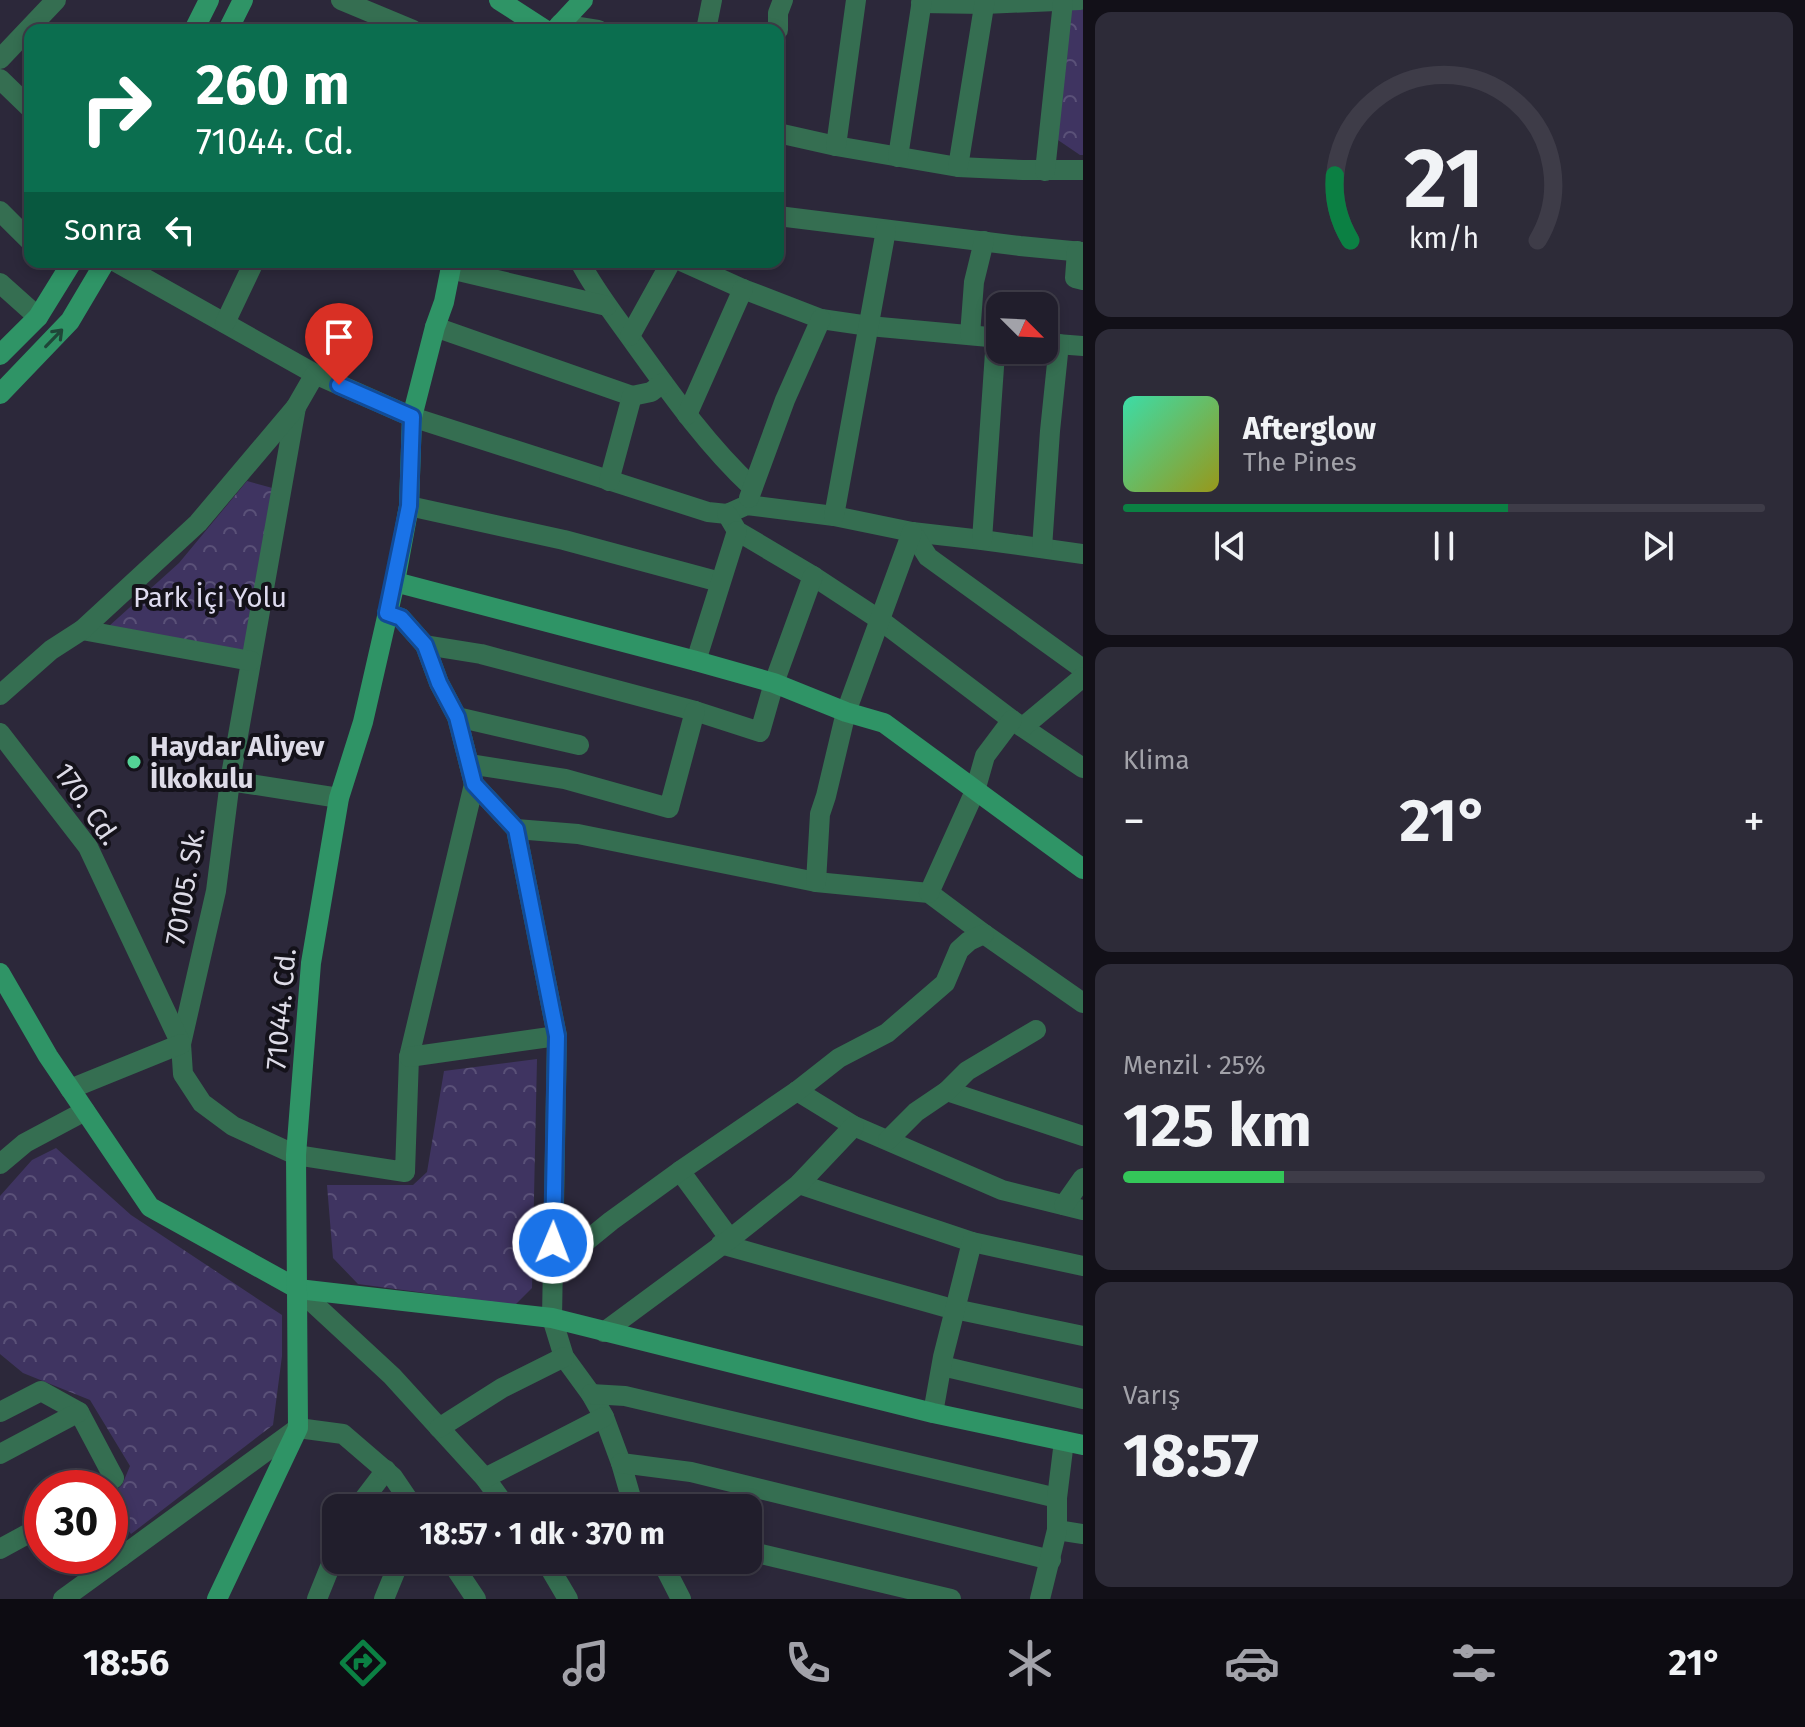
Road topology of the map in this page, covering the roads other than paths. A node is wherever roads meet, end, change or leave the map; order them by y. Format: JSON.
{"nodes":[{"id":1,"x":56,"y":0,"type":"edge"},
{"id":2,"x":209,"y":0,"type":"edge"},
{"id":3,"x":243,"y":0,"type":"edge"},
{"id":4,"x":341,"y":0,"type":"edge"},
{"id":5,"x":499,"y":0,"type":"edge"},
{"id":6,"x":583,"y":0,"type":"edge"},
{"id":7,"x":712,"y":0,"type":"edge"},
{"id":8,"x":783,"y":0,"type":"edge"},
{"id":9,"x":856,"y":0,"type":"edge"},
{"id":10,"x":1072,"y":1,"type":"edge"},
{"id":11,"x":922,"y":2,"type":"edge"},
{"id":12,"x":985,"y":2,"type":"edge"},
{"id":13,"x":33,"y":24,"type":"edge"},
{"id":14,"x":197,"y":24,"type":"edge"},
{"id":15,"x":231,"y":24,"type":"edge"},
{"id":16,"x":399,"y":24,"type":"edge"},
{"id":17,"x":545,"y":24,"type":"edge"},
{"id":18,"x":557,"y":24,"type":"edge"},
{"id":19,"x":707,"y":24,"type":"edge"},
{"id":20,"x":778,"y":24,"type":"edge"},
{"id":21,"x":24,"y":34,"type":"edge"},
{"id":22,"x":0,"y":59,"type":"edge"},
{"id":23,"x":0,"y":79,"type":"edge"},
{"id":24,"x":24,"y":102,"type":"edge"},
{"id":25,"x":784,"y":134,"type":"edge"},
{"id":26,"x":836,"y":146,"type":"junction"},
{"id":27,"x":898,"y":157,"type":"junction"},
{"id":28,"x":958,"y":167,"type":"junction"},
{"id":29,"x":1083,"y":170,"type":"edge"},
{"id":30,"x":1045,"y":171,"type":"junction"},
{"id":31,"x":0,"y":211,"type":"edge"},
{"id":32,"x":784,"y":217,"type":"edge"},
{"id":33,"x":886,"y":230,"type":"junction"},
{"id":34,"x":24,"y":235,"type":"edge"},
{"id":35,"x":984,"y":241,"type":"junction"},
{"id":36,"x":1080,"y":251,"type":"edge"},
{"id":37,"x":61,"y":268,"type":"edge"},
{"id":38,"x":101,"y":268,"type":"edge"},
{"id":39,"x":127,"y":268,"type":"edge"},
{"id":40,"x":251,"y":268,"type":"edge"},
{"id":41,"x":450,"y":268,"type":"edge"},
{"id":42,"x":462,"y":268,"type":"edge"},
{"id":43,"x":584,"y":268,"type":"edge"},
{"id":44,"x":668,"y":268,"type":"edge"},
{"id":45,"x":696,"y":268,"type":"edge"},
{"id":46,"x":1083,"y":280,"type":"edge"},
{"id":47,"x":0,"y":283,"type":"edge"},
{"id":48,"x":743,"y":289,"type":"junction"},
{"id":49,"x":607,"y":306,"type":"junction"},
{"id":50,"x":38,"y":317,"type":"junction"},
{"id":51,"x":821,"y":319,"type":"junction"},
{"id":52,"x":225,"y":323,"type":"junction"},
{"id":53,"x":869,"y":326,"type":"junction"},
{"id":54,"x":435,"y":327,"type":"junction"},
{"id":55,"x":970,"y":335,"type":"junction"},
{"id":56,"x":630,"y":336,"type":"junction"},
{"id":57,"x":986,"y":337,"type":"edge"},
{"id":58,"x":1058,"y":344,"type":"edge"},
{"id":59,"x":1083,"y":346,"type":"edge"},
{"id":60,"x":0,"y":355,"type":"edge"},
{"id":61,"x":996,"y":364,"type":"edge"},
{"id":62,"x":1051,"y":364,"type":"edge"},
{"id":63,"x":315,"y":374,"type":"junction"},
{"id":64,"x":663,"y":383,"type":"junction"},
{"id":65,"x":0,"y":394,"type":"edge"},
{"id":66,"x":632,"y":396,"type":"junction"},
{"id":67,"x":296,"y":407,"type":"junction"},
{"id":68,"x":687,"y":415,"type":"junction"},
{"id":69,"x":412,"y":417,"type":"junction"},
{"id":70,"x":609,"y":481,"type":"junction"},
{"id":71,"x":750,"y":496,"type":"junction"},
{"id":72,"x":409,"y":506,"type":"junction"},
{"id":73,"x":834,"y":516,"type":"junction"},
{"id":74,"x":732,"y":523,"type":"junction"},
{"id":75,"x":912,"y":532,"type":"junction"},
{"id":76,"x":982,"y":540,"type":"junction"},
{"id":77,"x":1042,"y":548,"type":"junction"},
{"id":78,"x":1083,"y":554,"type":"edge"},
{"id":79,"x":813,"y":576,"type":"junction"},
{"id":80,"x":395,"y":582,"type":"junction"},
{"id":81,"x":720,"y":582,"type":"junction"},
{"id":82,"x":387,"y":613,"type":"junction"},
{"id":83,"x":880,"y":620,"type":"junction"},
{"id":84,"x":82,"y":630,"type":"junction"},
{"id":85,"x":425,"y":645,"type":"junction"},
{"id":86,"x":251,"y":661,"type":"junction"},
{"id":87,"x":696,"y":661,"type":"junction"},
{"id":88,"x":1083,"y":669,"type":"edge"},
{"id":89,"x":1083,"y":677,"type":"edge"},
{"id":90,"x":774,"y":683,"type":"junction"},
{"id":91,"x":0,"y":695,"type":"edge"},
{"id":92,"x":695,"y":711,"type":"junction"},
{"id":93,"x":846,"y":712,"type":"junction"},
{"id":94,"x":457,"y":717,"type":"junction"},
{"id":95,"x":1018,"y":724,"type":"junction"},
{"id":96,"x":0,"y":733,"type":"edge"},
{"id":97,"x":579,"y":745,"type":"dead end"},
{"id":98,"x":1083,"y":768,"type":"edge"},
{"id":99,"x":472,"y":774,"type":"junction"},
{"id":100,"x":230,"y":781,"type":"junction"},
{"id":101,"x":975,"y":791,"type":"junction"},
{"id":102,"x":339,"y":798,"type":"junction"},
{"id":103,"x":516,"y":829,"type":"junction"},
{"id":104,"x":1083,"y":869,"type":"edge"},
{"id":105,"x":816,"y":882,"type":"junction"},
{"id":106,"x":929,"y":893,"type":"junction"},
{"id":107,"x":984,"y":934,"type":"junction"},
{"id":108,"x":0,"y":973,"type":"edge"},
{"id":109,"x":1083,"y":1003,"type":"edge"},
{"id":110,"x":1036,"y":1030,"type":"dead end"},
{"id":111,"x":557,"y":1036,"type":"junction"},
{"id":112,"x":181,"y":1044,"type":"junction"},
{"id":113,"x":409,"y":1057,"type":"junction"},
{"id":114,"x":70,"y":1089,"type":"junction"},
{"id":115,"x":797,"y":1091,"type":"junction"},
{"id":116,"x":947,"y":1091,"type":"junction"},
{"id":117,"x":85,"y":1111,"type":"junction"},
{"id":118,"x":854,"y":1126,"type":"junction"},
{"id":119,"x":1083,"y":1136,"type":"edge"},
{"id":120,"x":888,"y":1140,"type":"junction"},
{"id":121,"x":296,"y":1155,"type":"junction"},
{"id":122,"x":0,"y":1164,"type":"edge"},
{"id":123,"x":680,"y":1171,"type":"junction"},
{"id":124,"x":1083,"y":1178,"type":"edge"},
{"id":125,"x":799,"y":1184,"type":"junction"},
{"id":126,"x":1074,"y":1208,"type":"edge"},
{"id":127,"x":725,"y":1242,"type":"junction"},
{"id":128,"x":972,"y":1242,"type":"junction"},
{"id":129,"x":1083,"y":1266,"type":"edge"},
{"id":130,"x":552,"y":1269,"type":"junction"},
{"id":131,"x":298,"y":1289,"type":"junction"},
{"id":132,"x":955,"y":1309,"type":"junction"},
{"id":133,"x":552,"y":1318,"type":"junction"},
{"id":134,"x":604,"y":1332,"type":"junction"},
{"id":135,"x":1083,"y":1336,"type":"edge"},
{"id":136,"x":564,"y":1357,"type":"junction"},
{"id":137,"x":942,"y":1366,"type":"junction"},
{"id":138,"x":591,"y":1394,"type":"junction"},
{"id":139,"x":1083,"y":1399,"type":"edge"},
{"id":140,"x":2,"y":1405,"type":"edge"},
{"id":141,"x":79,"y":1412,"type":"junction"},
{"id":142,"x":933,"y":1413,"type":"junction"},
{"id":143,"x":604,"y":1417,"type":"junction"},
{"id":144,"x":298,"y":1428,"type":"junction"},
{"id":145,"x":439,"y":1428,"type":"junction"},
{"id":146,"x":1074,"y":1443,"type":"edge"},
{"id":147,"x":0,"y":1454,"type":"edge"},
{"id":148,"x":621,"y":1463,"type":"junction"},
{"id":149,"x":110,"y":1470,"type":"edge"},
{"id":150,"x":386,"y":1470,"type":"junction"},
{"id":151,"x":485,"y":1478,"type":"junction"},
{"id":152,"x":368,"y":1494,"type":"edge"},
{"id":153,"x":405,"y":1494,"type":"edge"},
{"id":154,"x":497,"y":1494,"type":"edge"},
{"id":155,"x":629,"y":1494,"type":"edge"},
{"id":156,"x":1057,"y":1498,"type":"junction"},
{"id":157,"x":1057,"y":1530,"type":"junction"},
{"id":158,"x":24,"y":1533,"type":"edge"},
{"id":159,"x":1083,"y":1534,"type":"edge"},
{"id":160,"x":2,"y":1542,"type":"edge"},
{"id":161,"x":128,"y":1552,"type":"edge"},
{"id":162,"x":762,"y":1554,"type":"edge"},
{"id":163,"x":1051,"y":1560,"type":"junction"},
{"id":164,"x":98,"y":1574,"type":"edge"},
{"id":165,"x":327,"y":1574,"type":"edge"},
{"id":166,"x":394,"y":1574,"type":"edge"},
{"id":167,"x":457,"y":1574,"type":"edge"},
{"id":168,"x":553,"y":1574,"type":"edge"},
{"id":169,"x":668,"y":1574,"type":"edge"},
{"id":170,"x":466,"y":1593,"type":"edge"},
{"id":171,"x":63,"y":1599,"type":"edge"},
{"id":172,"x":217,"y":1599,"type":"edge"},
{"id":173,"x":317,"y":1599,"type":"edge"},
{"id":174,"x":384,"y":1599,"type":"edge"},
{"id":175,"x":568,"y":1599,"type":"edge"},
{"id":176,"x":681,"y":1599,"type":"edge"},
{"id":177,"x":951,"y":1599,"type":"edge"},
{"id":178,"x":1040,"y":1599,"type":"edge"}],
"edges":[{"from":1,"to":13,"type":"street"},
{"from":2,"to":14,"type":"street"},
{"from":3,"to":15,"type":"street"},
{"from":4,"to":16,"type":"street"},
{"from":5,"to":17,"type":"street"},
{"from":6,"to":18,"type":"street"},
{"from":7,"to":19,"type":"street"},
{"from":8,"to":20,"type":"street"},
{"from":9,"to":26,"type":"street"},
{"from":10,"to":12,"type":"street"},
{"from":10,"to":30,"type":"street"},
{"from":11,"to":12,"type":"street"},
{"from":11,"to":27,"type":"street"},
{"from":12,"to":28,"type":"street"},
{"from":21,"to":22,"type":"street"},
{"from":23,"to":24,"type":"street"},
{"from":25,"to":26,"type":"street"},
{"from":26,"to":27,"type":"street"},
{"from":27,"to":28,"type":"street"},
{"from":28,"to":30,"type":"street"},
{"from":29,"to":30,"type":"street"},
{"from":31,"to":34,"type":"street"},
{"from":32,"to":33,"type":"street"},
{"from":33,"to":35,"type":"street"},
{"from":33,"to":53,"type":"street"},
{"from":35,"to":36,"type":"street"},
{"from":35,"to":55,"type":"street"},
{"from":36,"to":46,"type":"street"},
{"from":37,"to":50,"type":"street"},
{"from":65,"to":38,"type":"street","one_way":true},
{"from":39,"to":52,"type":"street"},
{"from":40,"to":52,"type":"street"},
{"from":41,"to":54,"type":"street","name":"71044. Cd."},
{"from":42,"to":49,"type":"street"},
{"from":43,"to":49,"type":"street"},
{"from":44,"to":56,"type":"street"},
{"from":45,"to":48,"type":"street"},
{"from":47,"to":50,"type":"street"},
{"from":48,"to":51,"type":"street"},
{"from":48,"to":68,"type":"street"},
{"from":49,"to":56,"type":"street"},
{"from":50,"to":60,"type":"street"},
{"from":51,"to":53,"type":"street"},
{"from":51,"to":71,"type":"street"},
{"from":52,"to":63,"type":"street"},
{"from":53,"to":55,"type":"street"},
{"from":53,"to":73,"type":"street"},
{"from":54,"to":66,"type":"street"},
{"from":54,"to":69,"type":"street","name":"71044. Cd."},
{"from":55,"to":57,"type":"street"},
{"from":56,"to":64,"type":"street"},
{"from":58,"to":59,"type":"street"},
{"from":61,"to":76,"type":"street"},
{"from":62,"to":77,"type":"street"},
{"from":63,"to":67,"type":"street"},
{"from":63,"to":69,"type":"street"},
{"from":64,"to":66,"type":"street"},
{"from":64,"to":68,"type":"street"},
{"from":66,"to":70,"type":"street"},
{"from":67,"to":84,"type":"street"},
{"from":67,"to":86,"type":"street","name":"70105. Sk."},
{"from":68,"to":71,"type":"street"},
{"from":69,"to":70,"type":"street"},
{"from":69,"to":72,"type":"street","name":"71044. Cd."},
{"from":70,"to":74,"type":"street"},
{"from":71,"to":73,"type":"street"},
{"from":71,"to":74,"type":"street"},
{"from":72,"to":80,"type":"street","name":"71044. Cd."},
{"from":72,"to":81,"type":"street"},
{"from":73,"to":75,"type":"street"},
{"from":74,"to":79,"type":"street"},
{"from":74,"to":81,"type":"street"},
{"from":75,"to":76,"type":"street"},
{"from":75,"to":83,"type":"street"},
{"from":75,"to":88,"type":"street"},
{"from":76,"to":77,"type":"street"},
{"from":77,"to":78,"type":"street"},
{"from":79,"to":83,"type":"street"},
{"from":79,"to":90,"type":"street"},
{"from":80,"to":82,"type":"street","name":"71044. Cd."},
{"from":80,"to":87,"type":"street"},
{"from":81,"to":87,"type":"street"},
{"from":82,"to":85,"type":"street"},
{"from":82,"to":102,"type":"street","name":"71044. Cd."},
{"from":83,"to":93,"type":"street"},
{"from":83,"to":95,"type":"street"},
{"from":84,"to":86,"type":"street"},
{"from":84,"to":91,"type":"street"},
{"from":85,"to":92,"type":"street"},
{"from":85,"to":94,"type":"street"},
{"from":86,"to":100,"type":"street","name":"70105. Sk."},
{"from":87,"to":90,"type":"street"},
{"from":89,"to":95,"type":"street"},
{"from":90,"to":92,"type":"street"},
{"from":90,"to":93,"type":"street"},
{"from":92,"to":99,"type":"street"},
{"from":93,"to":101,"type":"street"},
{"from":93,"to":105,"type":"street"},
{"from":94,"to":97,"type":"street"},
{"from":94,"to":99,"type":"street"},
{"from":95,"to":98,"type":"street"},
{"from":95,"to":101,"type":"street"},
{"from":96,"to":112,"type":"street","name":"170. Cd."},
{"from":99,"to":103,"type":"street"},
{"from":99,"to":113,"type":"street"},
{"from":100,"to":102,"type":"street"},
{"from":100,"to":112,"type":"street","name":"70105. Sk."},
{"from":101,"to":104,"type":"street"},
{"from":101,"to":106,"type":"street"},
{"from":102,"to":121,"type":"street","name":"71044. Cd."},
{"from":103,"to":105,"type":"street"},
{"from":103,"to":111,"type":"street"},
{"from":105,"to":106,"type":"street"},
{"from":106,"to":107,"type":"street"},
{"from":107,"to":109,"type":"street"},
{"from":107,"to":115,"type":"street"},
{"from":108,"to":114,"type":"street"},
{"from":110,"to":116,"type":"street"},
{"from":111,"to":113,"type":"street"},
{"from":111,"to":130,"type":"street"},
{"from":112,"to":114,"type":"street"},
{"from":112,"to":121,"type":"street"},
{"from":113,"to":121,"type":"street"},
{"from":114,"to":117,"type":"street"},
{"from":115,"to":118,"type":"street"},
{"from":115,"to":123,"type":"street"},
{"from":116,"to":119,"type":"street"},
{"from":116,"to":120,"type":"street"},
{"from":117,"to":122,"type":"street"},
{"from":117,"to":131,"type":"street"},
{"from":118,"to":120,"type":"street"},
{"from":118,"to":125,"type":"street"},
{"from":120,"to":126,"type":"street"},
{"from":121,"to":131,"type":"street","name":"71044. Cd."},
{"from":123,"to":127,"type":"street"},
{"from":123,"to":130,"type":"street"},
{"from":124,"to":126,"type":"street"},
{"from":125,"to":127,"type":"street"},
{"from":125,"to":128,"type":"street"},
{"from":127,"to":132,"type":"street"},
{"from":127,"to":134,"type":"street"},
{"from":128,"to":129,"type":"street"},
{"from":128,"to":132,"type":"street"},
{"from":130,"to":133,"type":"street"},
{"from":131,"to":133,"type":"street"},
{"from":131,"to":144,"type":"street","name":"71044. Cd."},
{"from":131,"to":145,"type":"street"},
{"from":132,"to":135,"type":"street"},
{"from":132,"to":137,"type":"street"},
{"from":133,"to":134,"type":"street"},
{"from":133,"to":136,"type":"street"},
{"from":134,"to":142,"type":"street"},
{"from":136,"to":138,"type":"street"},
{"from":136,"to":145,"type":"street"},
{"from":137,"to":139,"type":"street"},
{"from":137,"to":142,"type":"street"},
{"from":138,"to":143,"type":"street"},
{"from":138,"to":156,"type":"street"},
{"from":140,"to":141,"type":"street"},
{"from":141,"to":147,"type":"street"},
{"from":141,"to":149,"type":"street"},
{"from":142,"to":146,"type":"street"},
{"from":143,"to":148,"type":"street"},
{"from":143,"to":151,"type":"street"},
{"from":144,"to":150,"type":"street"},
{"from":144,"to":161,"type":"street"},
{"from":144,"to":172,"type":"street","name":"71044. Cd."},
{"from":145,"to":151,"type":"street"},
{"from":146,"to":156,"type":"street"},
{"from":148,"to":155,"type":"street"},
{"from":148,"to":163,"type":"street"},
{"from":150,"to":152,"type":"street"},
{"from":150,"to":153,"type":"street"},
{"from":151,"to":154,"type":"street"},
{"from":156,"to":157,"type":"street"},
{"from":157,"to":159,"type":"street"},
{"from":157,"to":163,"type":"street"},
{"from":158,"to":160,"type":"street"},
{"from":162,"to":177,"type":"street"},
{"from":163,"to":178,"type":"street"},
{"from":164,"to":171,"type":"street"},
{"from":165,"to":173,"type":"street"},
{"from":166,"to":174,"type":"street"},
{"from":167,"to":170,"type":"street"},
{"from":168,"to":175,"type":"street"},
{"from":169,"to":176,"type":"street"}]}
